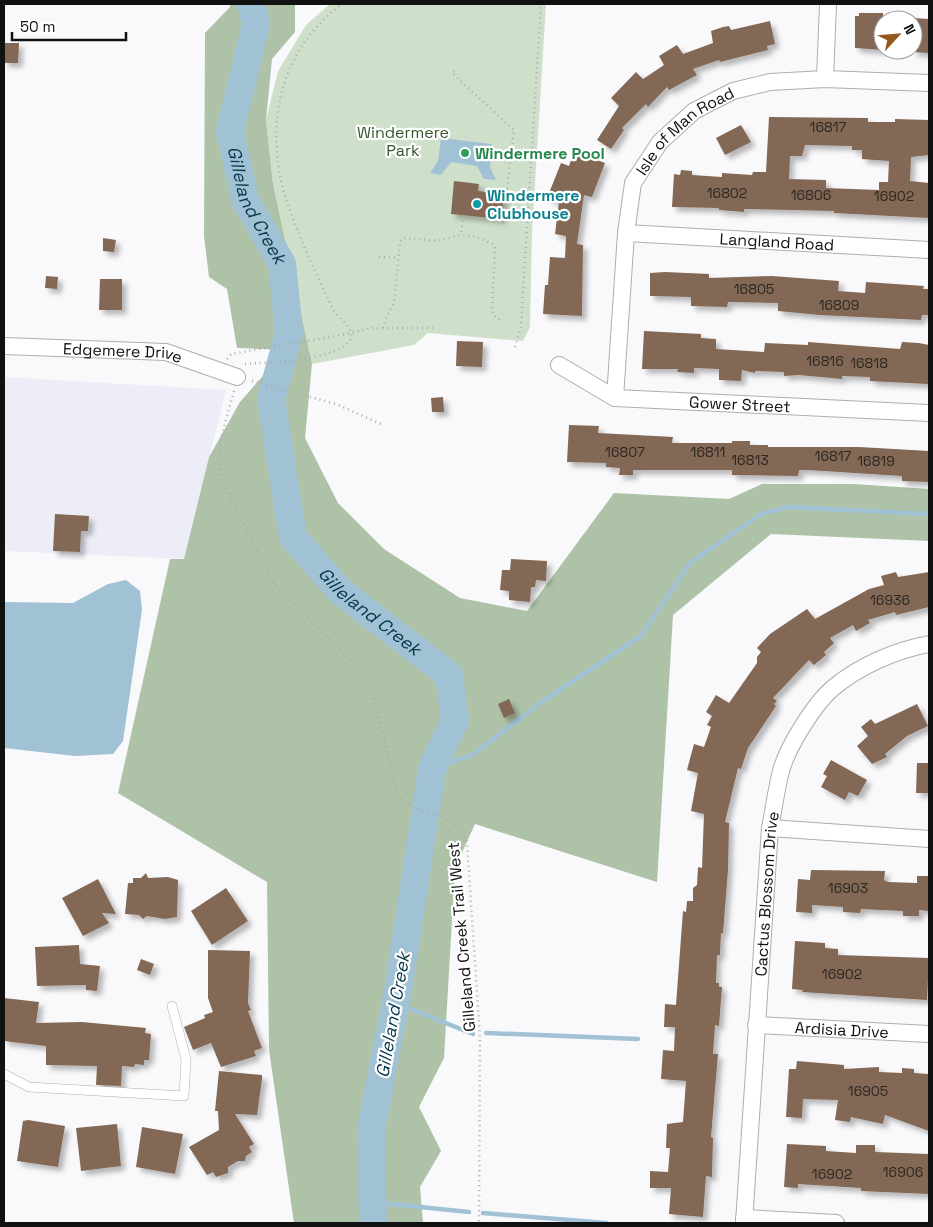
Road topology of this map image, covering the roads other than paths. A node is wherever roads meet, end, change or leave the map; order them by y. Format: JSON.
{"nodes":[{"id":1,"x":828,"y":4,"type":"edge"},
{"id":2,"x":825,"y":79,"type":"junction"},
{"id":3,"x":929,"y":83,"type":"edge"},
{"id":4,"x":626,"y":233,"type":"junction"},
{"id":5,"x":929,"y":250,"type":"edge"},
{"id":6,"x":4,"y":346,"type":"edge"},
{"id":7,"x":559,"y":365,"type":"dead end"},
{"id":8,"x":237,"y":377,"type":"road end"},
{"id":9,"x":615,"y":398,"type":"junction"},
{"id":10,"x":929,"y":413,"type":"edge"},
{"id":11,"x":929,"y":644,"type":"edge"},
{"id":12,"x":770,"y":828,"type":"junction"},
{"id":13,"x":929,"y":839,"type":"edge"},
{"id":14,"x":172,"y":1006,"type":"dead end"},
{"id":15,"x":756,"y":1025,"type":"junction"},
{"id":16,"x":929,"y":1034,"type":"edge"},
{"id":17,"x":4,"y":1074,"type":"edge"},
{"id":18,"x":744,"y":1221,"type":"edge"},
{"id":19,"x":836,"y":1223,"type":"edge"}],
"edges":[{"from":1,"to":2,"type":"street"},
{"from":2,"to":3,"type":"street","name":"Isle of Man Road"},
{"from":2,"to":4,"type":"street","name":"Isle of Man Road"},
{"from":4,"to":5,"type":"street","name":"Langland Road"},
{"from":4,"to":9,"type":"street","name":"Isle of Man Road"},
{"from":6,"to":8,"type":"street","name":"Edgemere Drive"},
{"from":7,"to":9,"type":"street","name":"Gower Street"},
{"from":9,"to":10,"type":"street","name":"Gower Street"},
{"from":11,"to":12,"type":"street","name":"Cactus Blossom Drive"},
{"from":12,"to":13,"type":"street"},
{"from":12,"to":15,"type":"street","name":"Cactus Blossom Drive"},
{"from":14,"to":17,"type":"lane"},
{"from":15,"to":16,"type":"street","name":"Ardisia Drive"},
{"from":15,"to":18,"type":"street","name":"Cactus Blossom Drive"},
{"from":18,"to":19,"type":"street"}]}
